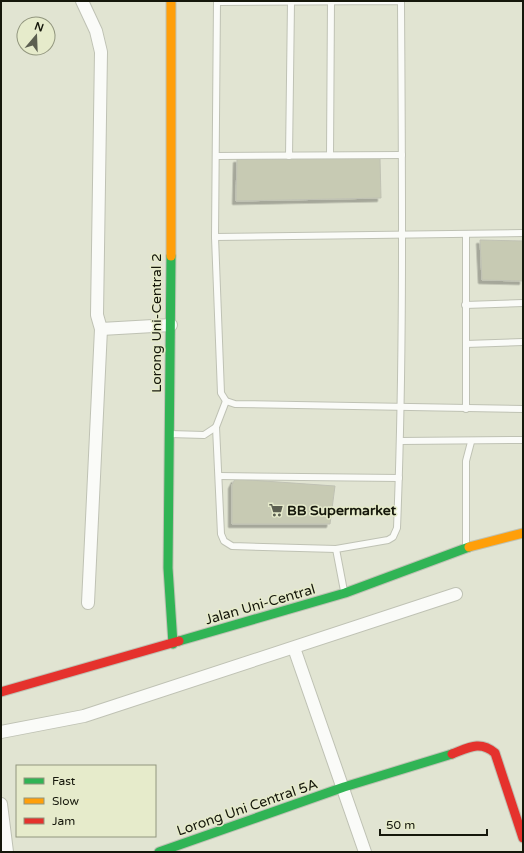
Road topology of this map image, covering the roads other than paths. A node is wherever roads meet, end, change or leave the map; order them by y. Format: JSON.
{"nodes":[{"id":1,"x":82,"y":1,"type":"edge"},
{"id":2,"x":171,"y":1,"type":"edge"},
{"id":3,"x":218,"y":2,"type":"edge"},
{"id":4,"x":291,"y":2,"type":"junction"},
{"id":5,"x":331,"y":2,"type":"edge"},
{"id":6,"x":330,"y":155,"type":"junction"},
{"id":7,"x":402,"y":155,"type":"junction"},
{"id":8,"x":216,"y":156,"type":"junction"},
{"id":9,"x":289,"y":156,"type":"junction"},
{"id":10,"x":523,"y":233,"type":"edge"},
{"id":11,"x":466,"y":234,"type":"junction"},
{"id":12,"x":402,"y":235,"type":"junction"},
{"id":13,"x":215,"y":237,"type":"junction"},
{"id":14,"x":523,"y":303,"type":"edge"},
{"id":15,"x":465,"y":305,"type":"junction"},
{"id":16,"x":171,"y":324,"type":"junction"},
{"id":17,"x":101,"y":328,"type":"junction"},
{"id":18,"x":523,"y":342,"type":"edge"},
{"id":19,"x":466,"y":344,"type":"junction"},
{"id":20,"x":226,"y":401,"type":"junction"},
{"id":21,"x":401,"y":407,"type":"junction"},
{"id":22,"x":466,"y":409,"type":"junction"},
{"id":23,"x":523,"y":409,"type":"edge"},
{"id":24,"x":216,"y":427,"type":"junction"},
{"id":25,"x":170,"y":434,"type":"junction"},
{"id":26,"x":523,"y":440,"type":"edge"},
{"id":27,"x":400,"y":441,"type":"junction"},
{"id":28,"x":471,"y":442,"type":"junction"},
{"id":29,"x":219,"y":476,"type":"junction"},
{"id":30,"x":399,"y":478,"type":"junction"},
{"id":31,"x":523,"y":533,"type":"edge"},
{"id":32,"x":466,"y":548,"type":"junction"},
{"id":33,"x":336,"y":549,"type":"junction"},
{"id":34,"x":345,"y":593,"type":"junction"},
{"id":35,"x":456,"y":594,"type":"dead end"},
{"id":36,"x":88,"y":603,"type":"dead end"},
{"id":37,"x":173,"y":644,"type":"junction"},
{"id":38,"x":294,"y":648,"type":"junction"},
{"id":39,"x":1,"y":692,"type":"edge"},
{"id":40,"x":1,"y":732,"type":"edge"},
{"id":41,"x":344,"y":787,"type":"junction"},
{"id":42,"x":1,"y":804,"type":"edge"},
{"id":43,"x":523,"y":838,"type":"edge"},
{"id":44,"x":7,"y":852,"type":"edge"},
{"id":45,"x":159,"y":852,"type":"edge"},
{"id":46,"x":365,"y":852,"type":"edge"}],
"edges":[{"from":1,"to":17,"type":"street"},
{"from":2,"to":16,"type":"street","name":"Lorong Uni-Central 2"},
{"from":3,"to":4,"type":"lane"},
{"from":3,"to":8,"type":"lane"},
{"from":4,"to":5,"type":"lane"},
{"from":4,"to":9,"type":"lane"},
{"from":5,"to":6,"type":"lane"},
{"from":5,"to":7,"type":"lane"},
{"from":6,"to":7,"type":"lane"},
{"from":6,"to":9,"type":"lane"},
{"from":7,"to":12,"type":"lane"},
{"from":8,"to":9,"type":"lane"},
{"from":8,"to":13,"type":"lane"},
{"from":10,"to":11,"type":"lane"},
{"from":11,"to":12,"type":"lane"},
{"from":11,"to":15,"type":"lane"},
{"from":12,"to":13,"type":"lane"},
{"from":12,"to":21,"type":"lane"},
{"from":13,"to":20,"type":"lane"},
{"from":14,"to":15,"type":"lane"},
{"from":15,"to":19,"type":"lane"},
{"from":16,"to":17,"type":"street"},
{"from":16,"to":25,"type":"street","name":"Lorong Uni-Central 2"},
{"from":17,"to":36,"type":"street"},
{"from":18,"to":19,"type":"lane"},
{"from":19,"to":22,"type":"lane"},
{"from":20,"to":21,"type":"lane"},
{"from":20,"to":24,"type":"lane"},
{"from":21,"to":22,"type":"lane"},
{"from":21,"to":27,"type":"lane"},
{"from":22,"to":23,"type":"lane"},
{"from":24,"to":25,"type":"lane"},
{"from":24,"to":29,"type":"lane"},
{"from":25,"to":37,"type":"street","name":"Lorong Uni-Central 2"},
{"from":26,"to":28,"type":"lane"},
{"from":27,"to":28,"type":"lane"},
{"from":27,"to":30,"type":"lane"},
{"from":28,"to":32,"type":"lane"},
{"from":29,"to":30,"type":"lane"},
{"from":29,"to":33,"type":"lane"},
{"from":30,"to":33,"type":"lane"},
{"from":31,"to":32,"type":"street","name":"Jalan Uni-Central"},
{"from":32,"to":34,"type":"street","name":"Jalan Uni-Central"},
{"from":33,"to":34,"type":"lane"},
{"from":34,"to":37,"type":"street","name":"Jalan Uni-Central"},
{"from":35,"to":38,"type":"street"},
{"from":37,"to":39,"type":"street","name":"Jalan Uni-Central"},
{"from":38,"to":40,"type":"street"},
{"from":38,"to":41,"type":"street"},
{"from":41,"to":43,"type":"street","name":"Lorong Uni Central 5A"},
{"from":41,"to":45,"type":"street","name":"Lorong Uni Central 5A"},
{"from":41,"to":46,"type":"street"},
{"from":42,"to":44,"type":"street"}]}
